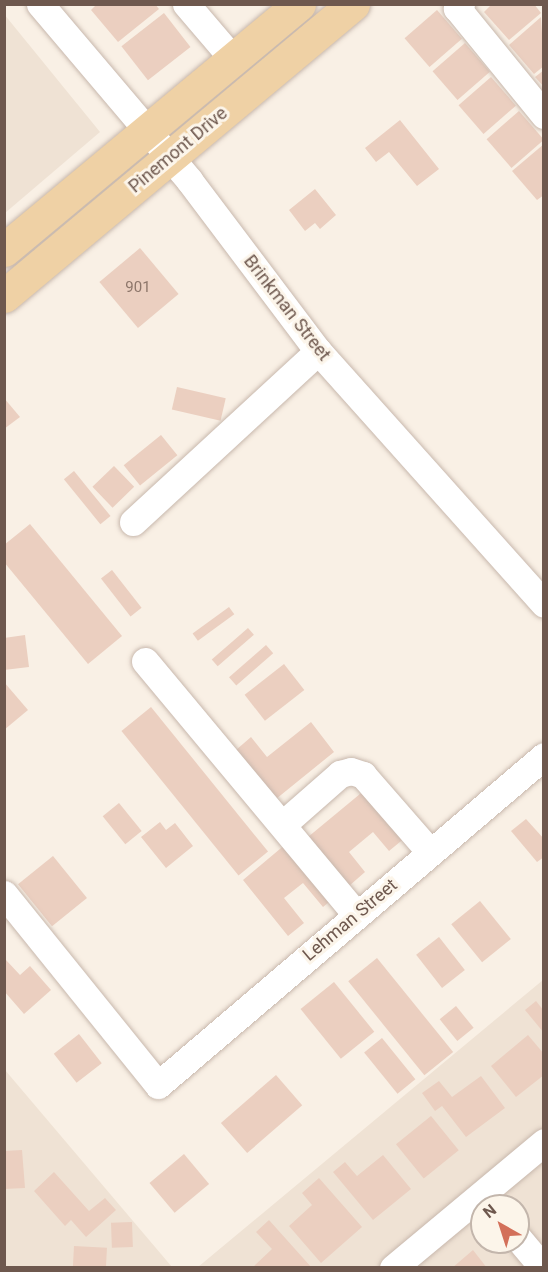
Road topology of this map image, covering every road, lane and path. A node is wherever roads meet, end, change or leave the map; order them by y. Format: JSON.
{"nodes":[{"id":1,"x":40,"y":4,"type":"edge"},
{"id":2,"x":186,"y":4,"type":"edge"},
{"id":3,"x":299,"y":4,"type":"edge"},
{"id":4,"x":353,"y":4,"type":"edge"},
{"id":5,"x":459,"y":6,"type":"edge"},
{"id":6,"x":233,"y":59,"type":"junction"},
{"id":7,"x":543,"y":115,"type":"edge"},
{"id":8,"x":147,"y":131,"type":"junction"},
{"id":9,"x":170,"y":157,"type":"junction"},
{"id":10,"x":4,"y":250,"type":"edge"},
{"id":11,"x":4,"y":296,"type":"edge"},
{"id":12,"x":318,"y":351,"type":"junction"},
{"id":13,"x":133,"y":522,"type":"dead end"},
{"id":14,"x":543,"y":604,"type":"edge"},
{"id":15,"x":145,"y":661,"type":"dead end"},
{"id":16,"x":543,"y":756,"type":"edge"},
{"id":17,"x":283,"y":824,"type":"junction"},
{"id":18,"x":430,"y":852,"type":"junction"},
{"id":19,"x":4,"y":894,"type":"edge"},
{"id":20,"x":356,"y":914,"type":"junction"},
{"id":21,"x":543,"y":1142,"type":"edge"},
{"id":22,"x":493,"y":1194,"type":"edge"},
{"id":23,"x":470,"y":1212,"type":"edge"},
{"id":24,"x":530,"y":1252,"type":"edge"},
{"id":25,"x":393,"y":1268,"type":"edge"},
{"id":26,"x":543,"y":1268,"type":"edge"}],
"edges":[{"from":1,"to":8,"type":"street","name":"Brinkman Street"},
{"from":2,"to":6,"type":"street"},
{"from":3,"to":6,"type":"main road","name":"Pinemont Drive"},
{"from":4,"to":9,"type":"main road","name":"Pinemont Drive"},
{"from":5,"to":7,"type":"street"},
{"from":6,"to":8,"type":"main road","name":"Pinemont Drive"},
{"from":8,"to":9,"type":"street","name":"Brinkman Street"},
{"from":8,"to":10,"type":"main road","name":"Pinemont Drive"},
{"from":9,"to":11,"type":"main road","name":"Pinemont Drive"},
{"from":9,"to":12,"type":"street","name":"Brinkman Street"},
{"from":12,"to":13,"type":"street"},
{"from":12,"to":14,"type":"street","name":"Brinkman Street"},
{"from":15,"to":17,"type":"street"},
{"from":16,"to":18,"type":"street","name":"Lehman Street"},
{"from":17,"to":18,"type":"street"},
{"from":17,"to":20,"type":"street"},
{"from":18,"to":20,"type":"street","name":"Lehman Street"},
{"from":19,"to":20,"type":"street","name":"Lehman Street"},
{"from":21,"to":22,"type":"street"},
{"from":23,"to":25,"type":"street"},
{"from":24,"to":26,"type":"street"}]}
